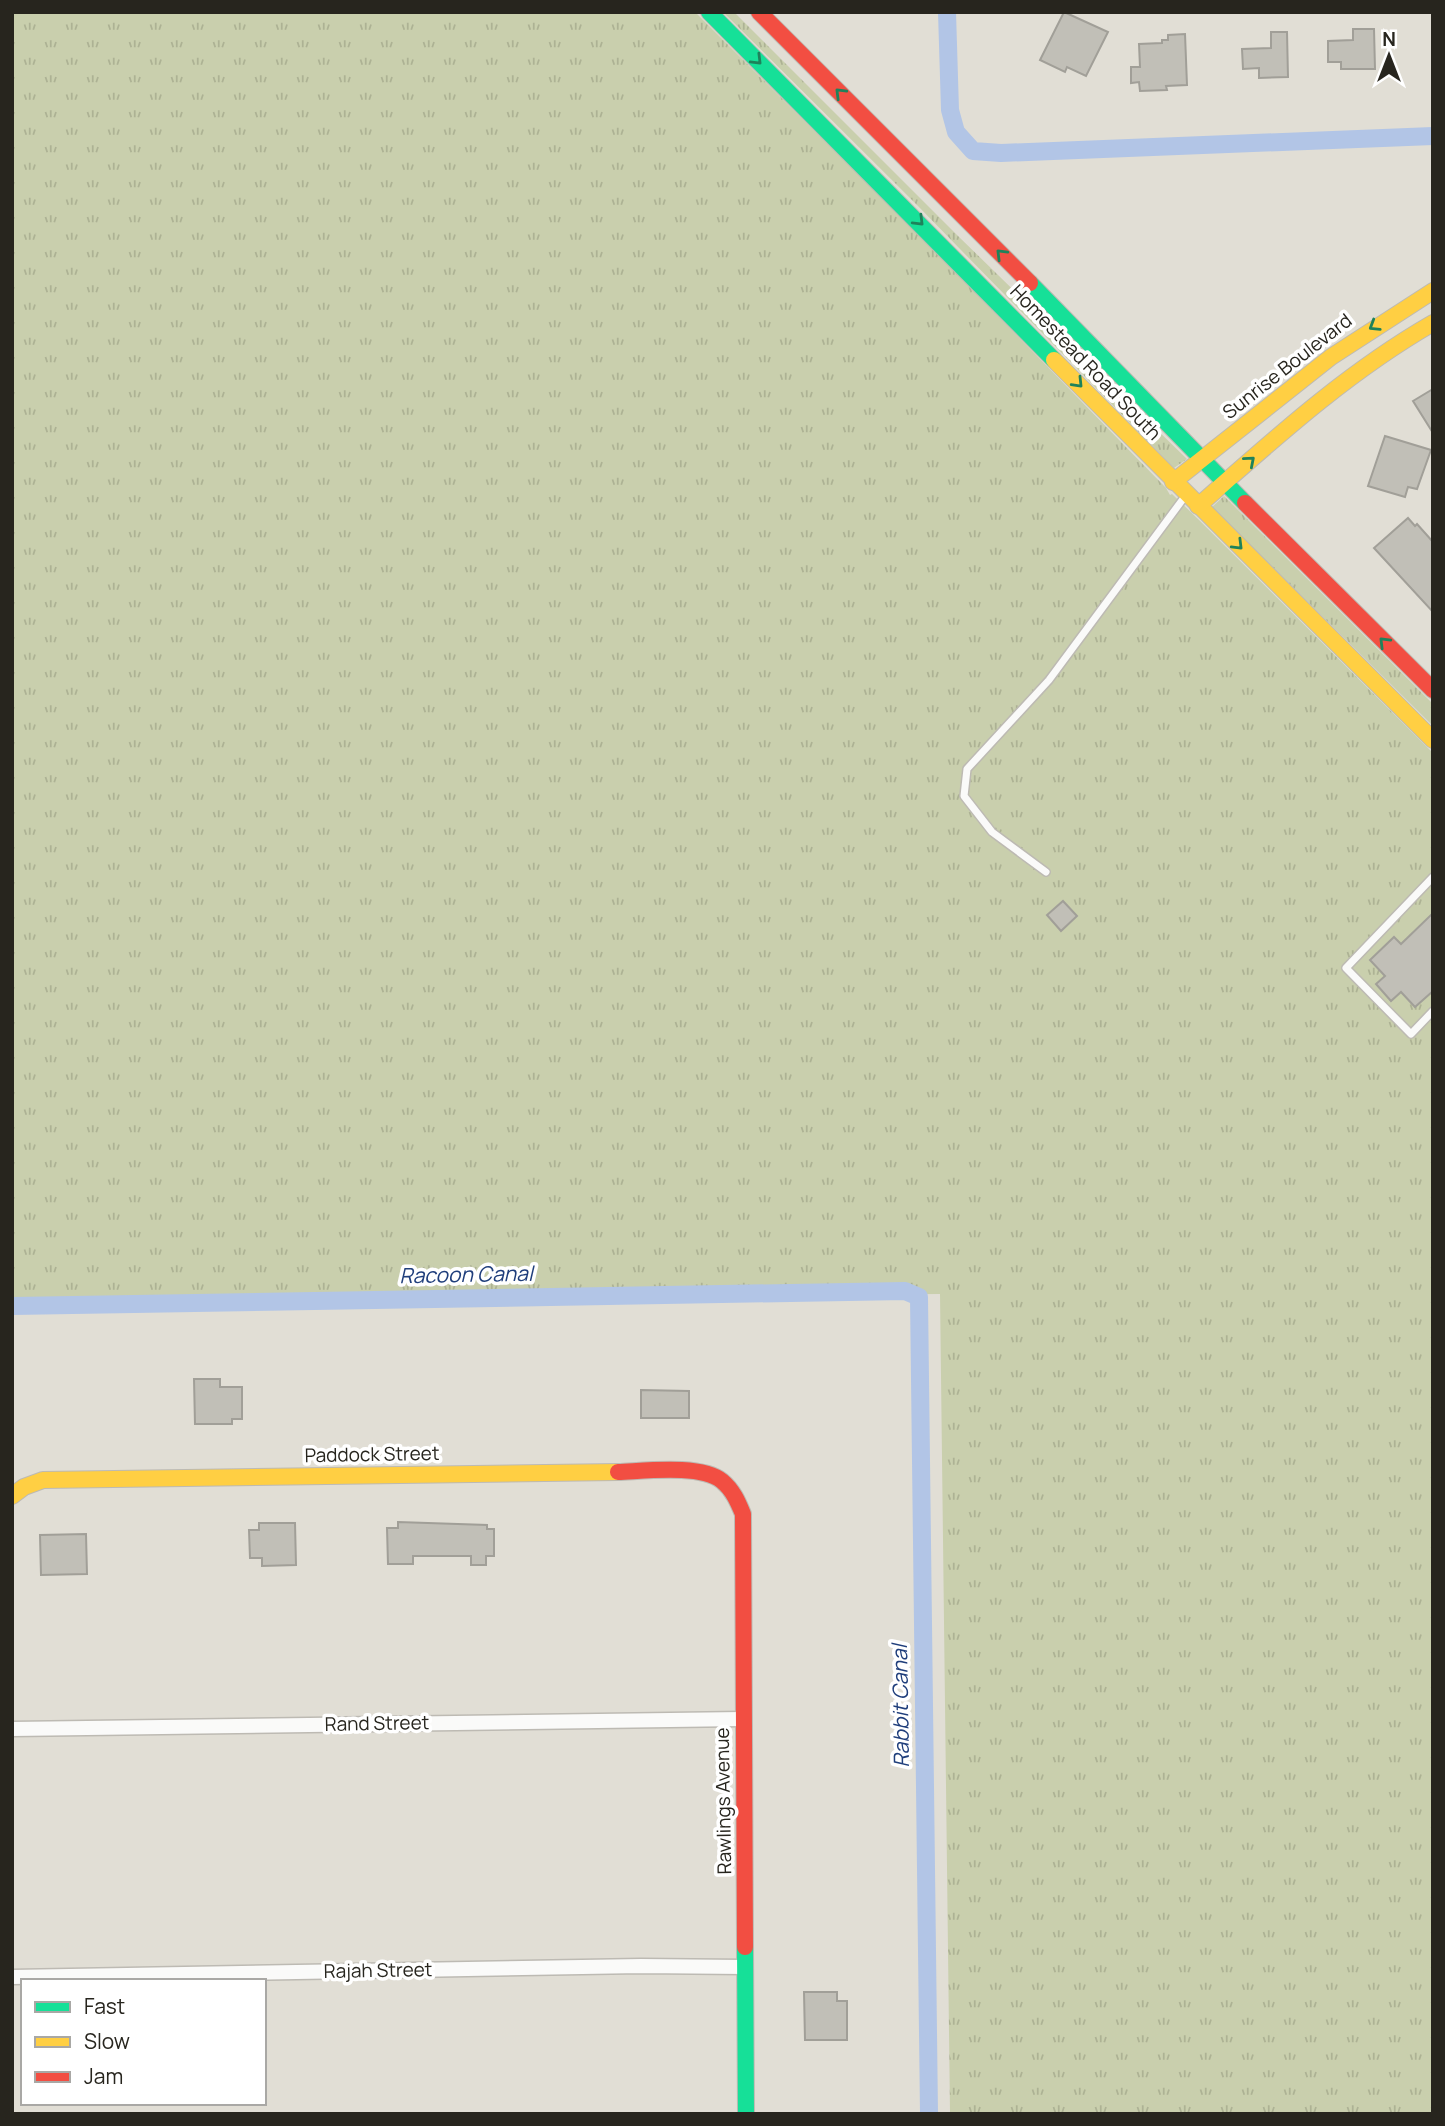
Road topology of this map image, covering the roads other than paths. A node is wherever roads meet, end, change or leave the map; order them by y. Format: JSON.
{"nodes":[{"id":1,"x":709,"y":12,"type":"edge"},
{"id":2,"x":759,"y":12,"type":"edge"},
{"id":3,"x":1433,"y":291,"type":"edge"},
{"id":4,"x":1433,"y":323,"type":"edge"},
{"id":5,"x":1202,"y":460,"type":"junction"},
{"id":6,"x":1173,"y":482,"type":"junction"},
{"id":7,"x":1224,"y":483,"type":"junction"},
{"id":8,"x":1192,"y":500,"type":"junction"},
{"id":9,"x":1433,"y":690,"type":"edge"},
{"id":10,"x":1433,"y":740,"type":"edge"},
{"id":11,"x":1046,"y":872,"type":"dead end"},
{"id":12,"x":1433,"y":877,"type":"edge"},
{"id":13,"x":1433,"y":1012,"type":"edge"},
{"id":14,"x":732,"y":1489,"type":"joint"},
{"id":15,"x":12,"y":1496,"type":"edge"},
{"id":16,"x":742,"y":1719,"type":"junction"},
{"id":17,"x":12,"y":1729,"type":"edge"},
{"id":18,"x":744,"y":1967,"type":"junction"},
{"id":19,"x":12,"y":1977,"type":"edge"},
{"id":20,"x":746,"y":2114,"type":"edge"}],
"edges":[{"from":1,"to":6,"type":"street","name":"Homestead Road South","one_way":true},
{"from":5,"to":2,"type":"street","name":"Homestead Road South","one_way":true},
{"from":3,"to":5,"type":"street","name":"Sunrise Boulevard","one_way":true},
{"from":7,"to":4,"type":"street","one_way":true},
{"from":5,"to":6,"type":"street","name":"Sunrise Boulevard"},
{"from":5,"to":7,"type":"street","name":"Homestead Road South"},
{"from":6,"to":8,"type":"street","name":"Homestead Road South"},
{"from":7,"to":8,"type":"street"},
{"from":9,"to":7,"type":"street","name":"Homestead Road South","one_way":true},
{"from":8,"to":10,"type":"street","name":"Homestead Road South","one_way":true},
{"from":8,"to":11,"type":"lane"},
{"from":12,"to":13,"type":"lane"},
{"from":14,"to":15,"type":"street","name":"Paddock Street"},
{"from":14,"to":16,"type":"street","name":"Rawlings Avenue"},
{"from":16,"to":17,"type":"street","name":"Rand Street"},
{"from":16,"to":18,"type":"street","name":"Rawlings Avenue"},
{"from":18,"to":19,"type":"street","name":"Rajah Street"},
{"from":18,"to":20,"type":"street","name":"Rawlings Avenue"}]}
